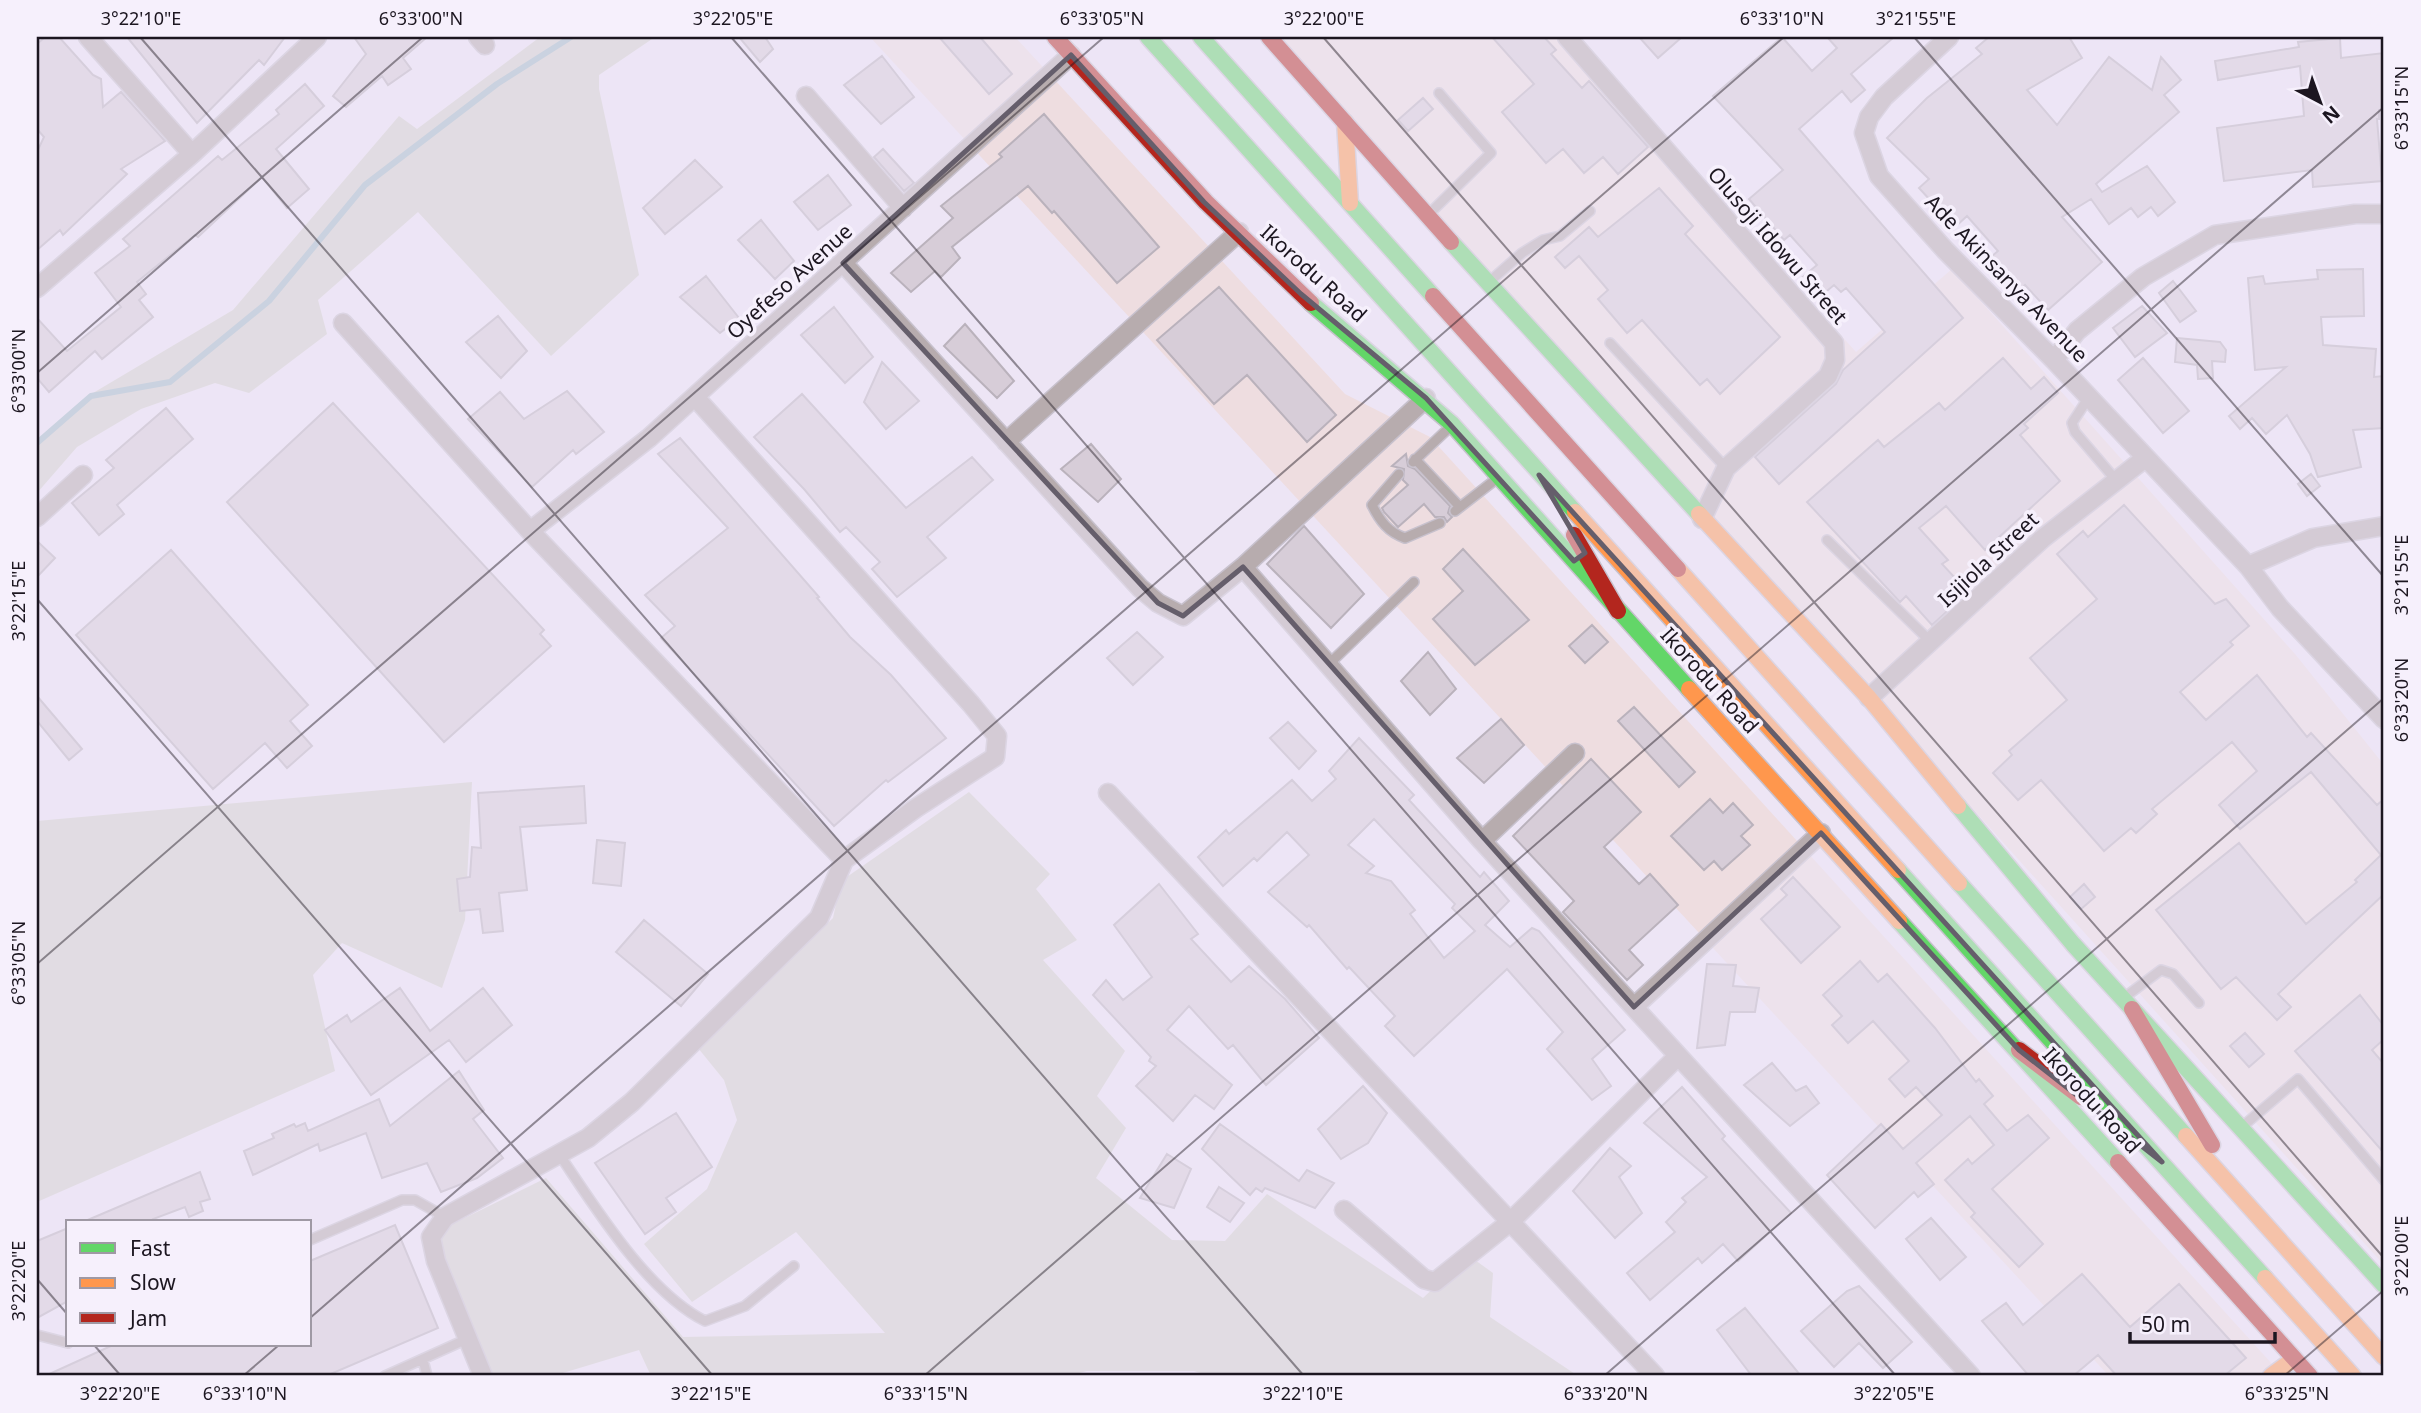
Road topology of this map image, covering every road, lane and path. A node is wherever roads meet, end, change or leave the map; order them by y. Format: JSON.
{"nodes":[{"id":1,"x":89,"y":37,"type":"edge"},
{"id":2,"x":317,"y":37,"type":"edge"},
{"id":3,"x":1055,"y":37,"type":"edge"},
{"id":4,"x":1148,"y":37,"type":"edge"},
{"id":5,"x":1201,"y":37,"type":"edge"},
{"id":6,"x":1269,"y":37,"type":"edge"},
{"id":7,"x":1567,"y":37,"type":"edge"},
{"id":8,"x":1949,"y":37,"type":"edge"},
{"id":9,"x":1071,"y":55,"type":"junction"},
{"id":10,"x":1439,"y":93,"type":"dead end"},
{"id":11,"x":806,"y":96,"type":"dead end"},
{"id":12,"x":1345,"y":122,"type":"junction"},
{"id":13,"x":192,"y":155,"type":"junction"},
{"id":14,"x":1350,"y":203,"type":"junction"},
{"id":15,"x":903,"y":208,"type":"junction"},
{"id":16,"x":1590,"y":211,"type":"dead end"},
{"id":17,"x":2384,"y":214,"type":"edge"},
{"id":18,"x":1427,"y":215,"type":"junction"},
{"id":19,"x":1239,"y":232,"type":"junction"},
{"id":20,"x":843,"y":263,"type":"junction"},
{"id":21,"x":1488,"y":284,"type":"junction"},
{"id":22,"x":37,"y":288,"type":"edge"},
{"id":23,"x":343,"y":323,"type":"dead end"},
{"id":24,"x":1610,"y":343,"type":"dead end"},
{"id":25,"x":2054,"y":360,"type":"junction"},
{"id":26,"x":695,"y":397,"type":"junction"},
{"id":27,"x":2089,"y":397,"type":"junction"},
{"id":28,"x":1426,"y":398,"type":"junction"},
{"id":29,"x":1452,"y":424,"type":"junction"},
{"id":30,"x":1006,"y":442,"type":"junction"},
{"id":31,"x":2144,"y":459,"type":"junction"},
{"id":32,"x":1726,"y":468,"type":"junction"},
{"id":33,"x":1398,"y":474,"type":"dead end"},
{"id":34,"x":83,"y":475,"type":"dead end"},
{"id":35,"x":1539,"y":475,"type":"junction"},
{"id":36,"x":1499,"y":478,"type":"junction"},
{"id":37,"x":2115,"y":479,"type":"junction"},
{"id":38,"x":37,"y":517,"type":"edge"},
{"id":39,"x":1702,"y":519,"type":"junction"},
{"id":40,"x":1440,"y":523,"type":"dead end"},
{"id":41,"x":2384,"y":526,"type":"edge"},
{"id":42,"x":530,"y":531,"type":"junction"},
{"id":43,"x":1827,"y":540,"type":"dead end"},
{"id":44,"x":2248,"y":566,"type":"junction"},
{"id":45,"x":1242,"y":567,"type":"junction"},
{"id":46,"x":1413,"y":582,"type":"dead end"},
{"id":47,"x":1618,"y":611,"type":"junction"},
{"id":48,"x":1931,"y":642,"type":"junction"},
{"id":49,"x":1328,"y":665,"type":"junction"},
{"id":50,"x":1869,"y":698,"type":"junction"},
{"id":51,"x":2384,"y":719,"type":"edge"},
{"id":52,"x":1575,"y":753,"type":"dead end"},
{"id":53,"x":1108,"y":793,"type":"dead end"},
{"id":54,"x":1821,"y":833,"type":"junction"},
{"id":55,"x":1482,"y":841,"type":"junction"},
{"id":56,"x":845,"y":860,"type":"junction"},
{"id":57,"x":2199,"y":1003,"type":"dead end"},
{"id":58,"x":2127,"y":1004,"type":"junction"},
{"id":59,"x":1634,"y":1007,"type":"junction"},
{"id":60,"x":2019,"y":1050,"type":"junction"},
{"id":61,"x":1678,"y":1056,"type":"junction"},
{"id":62,"x":2240,"y":1128,"type":"junction"},
{"id":63,"x":559,"y":1154,"type":"junction"},
{"id":64,"x":2162,"y":1162,"type":"junction"},
{"id":65,"x":2384,"y":1180,"type":"edge"},
{"id":66,"x":2249,"y":1207,"type":"junction"},
{"id":67,"x":1344,"y":1210,"type":"dead end"},
{"id":68,"x":444,"y":1217,"type":"junction"},
{"id":69,"x":1510,"y":1222,"type":"junction"},
{"id":70,"x":312,"y":1239,"type":"edge"},
{"id":71,"x":794,"y":1266,"type":"dead end"},
{"id":72,"x":2384,"y":1285,"type":"edge"},
{"id":73,"x":37,"y":1335,"type":"edge"},
{"id":74,"x":467,"y":1339,"type":"junction"},
{"id":75,"x":66,"y":1342,"type":"edge"},
{"id":76,"x":2384,"y":1357,"type":"edge"},
{"id":77,"x":2294,"y":1359,"type":"junction"},
{"id":78,"x":423,"y":1360,"type":"junction"},
{"id":79,"x":385,"y":1376,"type":"edge"},
{"id":80,"x":427,"y":1376,"type":"edge"},
{"id":81,"x":482,"y":1376,"type":"edge"},
{"id":82,"x":1655,"y":1376,"type":"edge"},
{"id":83,"x":1970,"y":1376,"type":"edge"},
{"id":84,"x":2271,"y":1376,"type":"edge"},
{"id":85,"x":2310,"y":1376,"type":"edge"},
{"id":86,"x":2353,"y":1376,"type":"edge"}],
"edges":[{"from":1,"to":13,"type":"street"},
{"from":2,"to":13,"type":"street"},
{"from":3,"to":9,"type":"main road","name":"Ikorodu Road"},
{"from":4,"to":35,"type":"main road","name":"Ikorodu Road"},
{"from":5,"to":14,"type":"main road"},
{"from":6,"to":12,"type":"main road"},
{"from":7,"to":32,"type":"street","name":"Olusoji Idowu Street"},
{"from":8,"to":25,"type":"street","name":"Ade Akinsanya Avenue"},
{"from":9,"to":15,"type":"street","name":"Oyefeso Avenue"},
{"from":9,"to":19,"type":"main road","name":"Ikorodu Road"},
{"from":10,"to":18,"type":"lane"},
{"from":11,"to":15,"type":"street"},
{"from":12,"to":14,"type":"main road"},
{"from":12,"to":18,"type":"main road"},
{"from":13,"to":22,"type":"street"},
{"from":14,"to":66,"type":"main road"},
{"from":15,"to":20,"type":"street","name":"Oyefeso Avenue"},
{"from":16,"to":21,"type":"lane"},
{"from":17,"to":25,"type":"street"},
{"from":18,"to":21,"type":"main road"},
{"from":19,"to":28,"type":"main road","name":"Ikorodu Road"},
{"from":19,"to":30,"type":"street"},
{"from":20,"to":26,"type":"street","name":"Oyefeso Avenue"},
{"from":20,"to":30,"type":"street"},
{"from":21,"to":39,"type":"main road"},
{"from":23,"to":42,"type":"street"},
{"from":24,"to":32,"type":"lane"},
{"from":25,"to":27,"type":"street","name":"Ade Akinsanya Avenue"},
{"from":26,"to":42,"type":"street","name":"Oyefeso Avenue"},
{"from":26,"to":56,"type":"street"},
{"from":27,"to":31,"type":"street","name":"Ade Akinsanya Avenue"},
{"from":27,"to":37,"type":"lane"},
{"from":28,"to":29,"type":"main road","name":"Ikorodu Road"},
{"from":28,"to":45,"type":"street"},
{"from":29,"to":36,"type":"main road","name":"Ikorodu Road"},
{"from":29,"to":36,"type":"lane"},
{"from":30,"to":45,"type":"street"},
{"from":31,"to":37,"type":"street","name":"Isijiola Street"},
{"from":31,"to":44,"type":"street","name":"Ade Akinsanya Avenue"},
{"from":32,"to":39,"type":"street","name":"Olusoji Idowu Street"},
{"from":33,"to":40,"type":"lane"},
{"from":34,"to":38,"type":"street"},
{"from":35,"to":47,"type":"main road"},
{"from":35,"to":64,"type":"main road","name":"Ikorodu Road"},
{"from":36,"to":47,"type":"main road","name":"Ikorodu Road"},
{"from":37,"to":48,"type":"street","name":"Isijiola Street"},
{"from":39,"to":50,"type":"main road"},
{"from":41,"to":44,"type":"street"},
{"from":42,"to":56,"type":"street"},
{"from":43,"to":48,"type":"lane"},
{"from":44,"to":51,"type":"street","name":"Ade Akinsanya Avenue"},
{"from":45,"to":49,"type":"street"},
{"from":46,"to":49,"type":"lane"},
{"from":47,"to":54,"type":"main road","name":"Ikorodu Road"},
{"from":48,"to":50,"type":"street","name":"Isijiola Street"},
{"from":49,"to":55,"type":"street"},
{"from":50,"to":58,"type":"main road"},
{"from":52,"to":55,"type":"street"},
{"from":53,"to":69,"type":"street"},
{"from":54,"to":59,"type":"street"},
{"from":54,"to":60,"type":"main road","name":"Ikorodu Road"},
{"from":55,"to":59,"type":"street"},
{"from":56,"to":63,"type":"street"},
{"from":57,"to":58,"type":"lane"},
{"from":58,"to":62,"type":"main road"},
{"from":58,"to":66,"type":"main road"},
{"from":59,"to":61,"type":"street"},
{"from":60,"to":64,"type":"main road"},
{"from":60,"to":77,"type":"main road","name":"Ikorodu Road"},
{"from":61,"to":69,"type":"street"},
{"from":61,"to":83,"type":"street"},
{"from":62,"to":65,"type":"lane"},
{"from":62,"to":72,"type":"main road"},
{"from":63,"to":68,"type":"street"},
{"from":63,"to":71,"type":"lane"},
{"from":64,"to":86,"type":"main road","name":"Ikorodu Road"},
{"from":66,"to":76,"type":"main road"},
{"from":67,"to":69,"type":"street"},
{"from":68,"to":70,"type":"lane"},
{"from":68,"to":74,"type":"street"},
{"from":69,"to":82,"type":"street"},
{"from":73,"to":75,"type":"lane"},
{"from":74,"to":78,"type":"lane"},
{"from":74,"to":81,"type":"street"},
{"from":77,"to":84,"type":"main road"},
{"from":77,"to":85,"type":"main road","name":"Ikorodu Road"},
{"from":78,"to":79,"type":"lane"},
{"from":78,"to":80,"type":"lane"}]}
